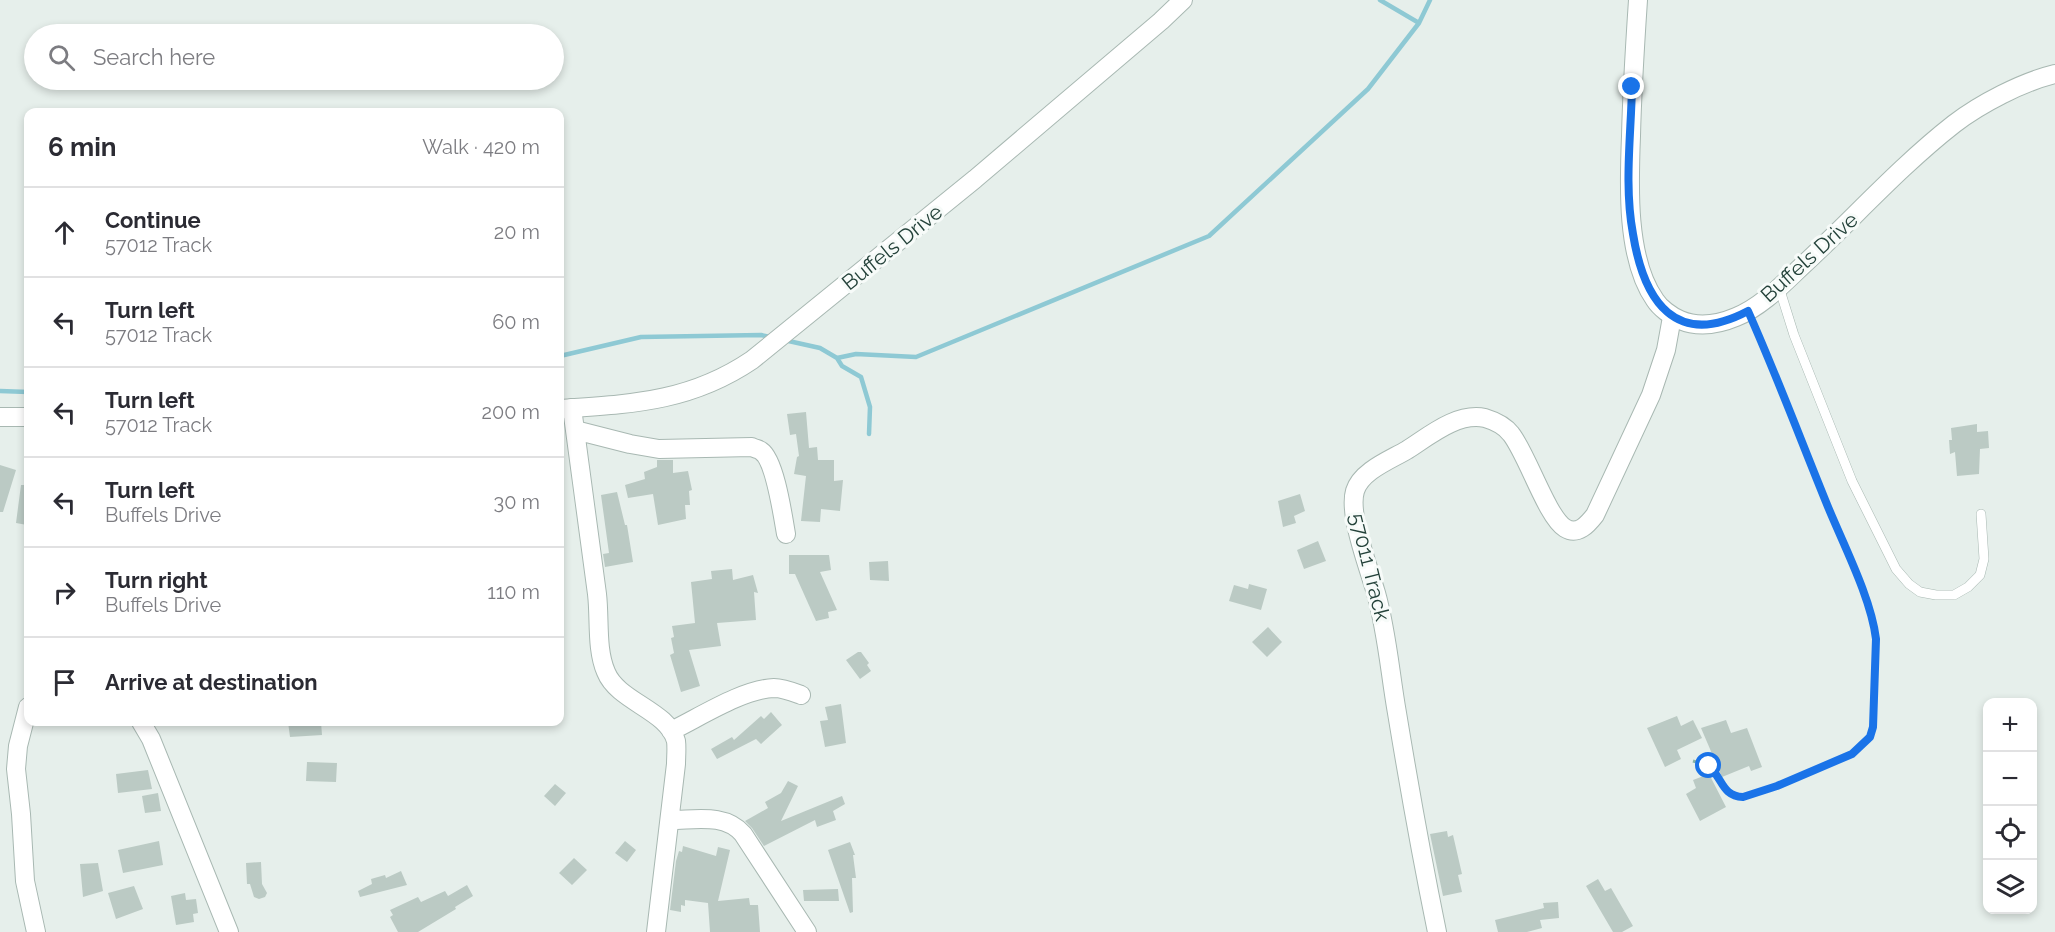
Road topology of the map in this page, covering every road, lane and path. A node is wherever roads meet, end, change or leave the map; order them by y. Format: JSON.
{"nodes":[{"id":1,"x":1183,"y":0,"type":"edge"},
{"id":2,"x":1638,"y":0,"type":"edge"},
{"id":3,"x":2055,"y":74,"type":"edge"},
{"id":4,"x":1779,"y":287,"type":"junction"},
{"id":5,"x":1748,"y":311,"type":"junction"},
{"id":6,"x":1672,"y":316,"type":"junction"},
{"id":7,"x":566,"y":409,"type":"edge"},
{"id":8,"x":0,"y":417,"type":"edge"},
{"id":9,"x":24,"y":417,"type":"edge"},
{"id":10,"x":575,"y":430,"type":"junction"},
{"id":11,"x":1981,"y":514,"type":"dead end"},
{"id":12,"x":786,"y":534,"type":"dead end"},
{"id":13,"x":801,"y":695,"type":"dead end"},
{"id":14,"x":24,"y":723,"type":"edge"},
{"id":15,"x":143,"y":726,"type":"edge"},
{"id":16,"x":671,"y":730,"type":"junction"},
{"id":17,"x":1693,"y":761,"type":"dead end"},
{"id":18,"x":670,"y":820,"type":"junction"},
{"id":19,"x":36,"y":932,"type":"edge"},
{"id":20,"x":229,"y":932,"type":"edge"},
{"id":21,"x":656,"y":932,"type":"edge"},
{"id":22,"x":807,"y":932,"type":"edge"},
{"id":23,"x":1437,"y":932,"type":"edge"}],
"edges":[{"from":1,"to":7,"type":"street","name":"Buffels Drive"},
{"from":2,"to":6,"type":"street"},
{"from":3,"to":4,"type":"street","name":"Buffels Drive"},
{"from":4,"to":5,"type":"street","name":"Buffels Drive"},
{"from":4,"to":11,"type":"lane"},
{"from":5,"to":6,"type":"street","name":"Buffels Drive"},
{"from":5,"to":17,"type":"path"},
{"from":6,"to":23,"type":"street","name":"57011 Track"},
{"from":7,"to":10,"type":"street"},
{"from":8,"to":9,"type":"street"},
{"from":10,"to":12,"type":"street"},
{"from":10,"to":16,"type":"street"},
{"from":13,"to":16,"type":"street"},
{"from":14,"to":19,"type":"street"},
{"from":15,"to":20,"type":"street"},
{"from":16,"to":18,"type":"street"},
{"from":18,"to":21,"type":"street"},
{"from":18,"to":22,"type":"street"}]}
